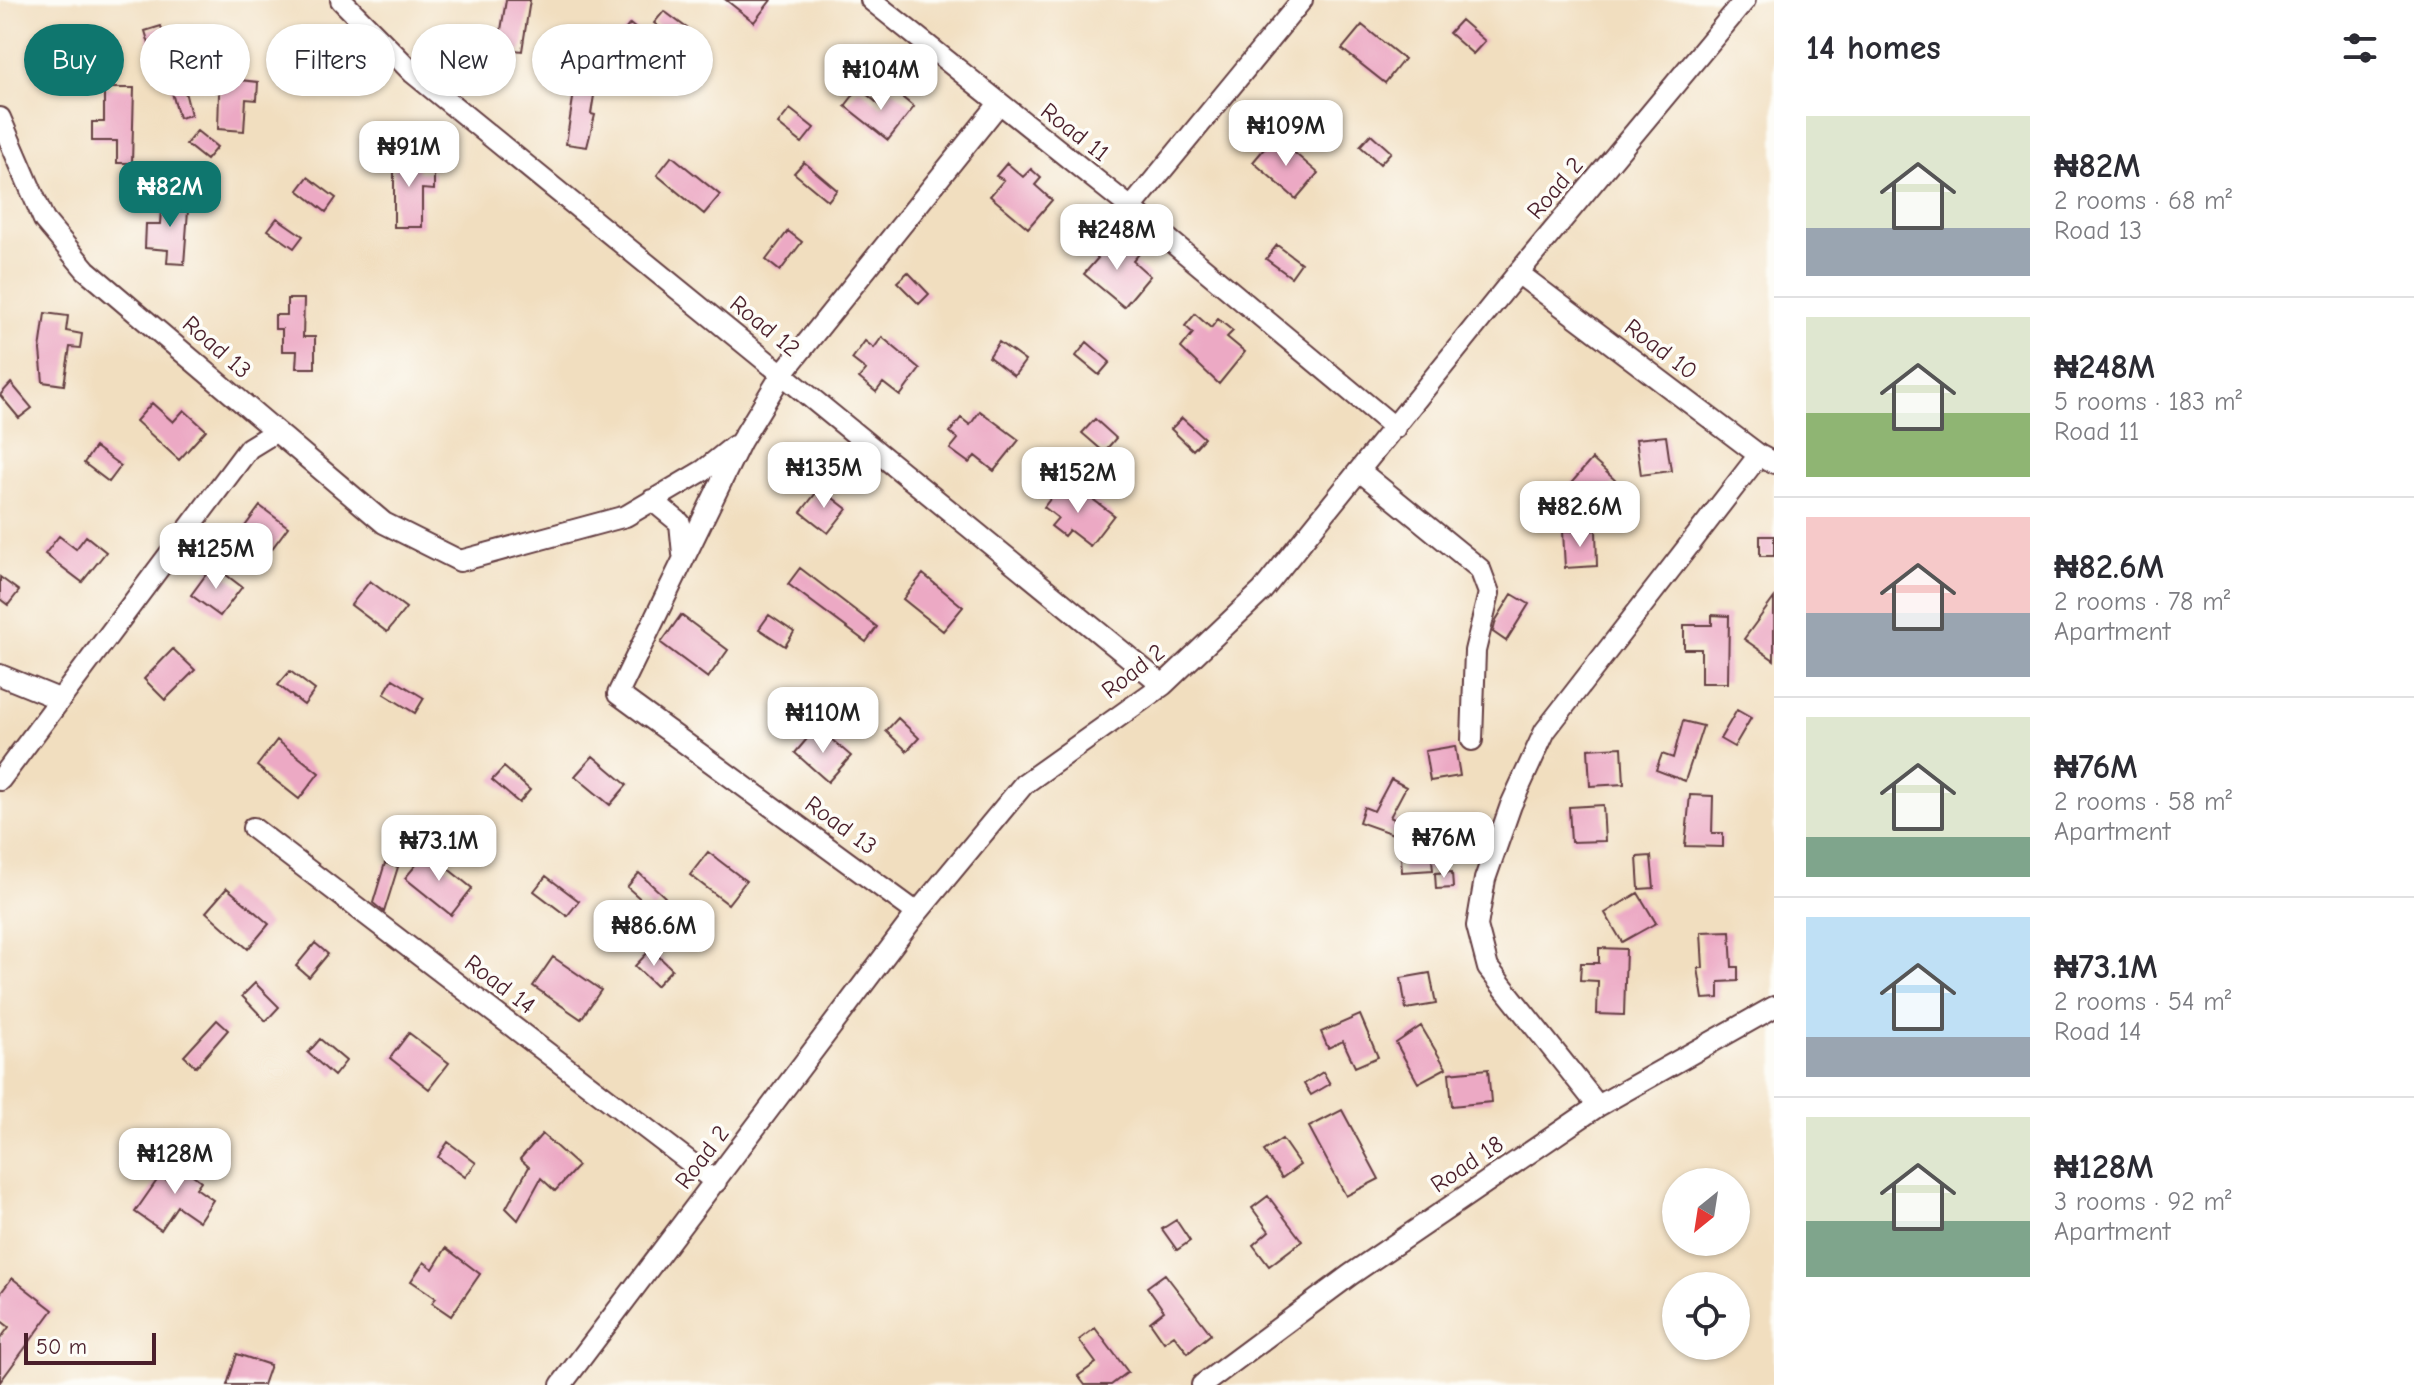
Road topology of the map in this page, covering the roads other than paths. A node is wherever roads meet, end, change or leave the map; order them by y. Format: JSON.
{"nodes":[{"id":1,"x":341,"y":0,"type":"edge"},
{"id":2,"x":871,"y":0,"type":"edge"},
{"id":3,"x":1302,"y":0,"type":"edge"},
{"id":4,"x":1745,"y":0,"type":"edge"},
{"id":5,"x":998,"y":105,"type":"junction"},
{"id":6,"x":0,"y":118,"type":"edge"},
{"id":7,"x":1131,"y":208,"type":"junction"},
{"id":8,"x":1518,"y":273,"type":"junction"},
{"id":9,"x":782,"y":374,"type":"junction"},
{"id":10,"x":1395,"y":428,"type":"junction"},
{"id":11,"x":275,"y":432,"type":"junction"},
{"id":12,"x":741,"y":441,"type":"junction"},
{"id":13,"x":1766,"y":459,"type":"edge"},
{"id":14,"x":1361,"y":472,"type":"junction"},
{"id":15,"x":652,"y":500,"type":"junction"},
{"id":16,"x":683,"y":554,"type":"junction"},
{"id":17,"x":0,"y":675,"type":"edge"},
{"id":18,"x":1163,"y":685,"type":"junction"},
{"id":19,"x":59,"y":699,"type":"junction"},
{"id":20,"x":1472,"y":740,"type":"dead end"},
{"id":21,"x":0,"y":780,"type":"edge"},
{"id":22,"x":253,"y":828,"type":"dead end"},
{"id":23,"x":917,"y":913,"type":"junction"},
{"id":24,"x":1774,"y":1007,"type":"edge"},
{"id":25,"x":1598,"y":1106,"type":"junction"},
{"id":26,"x":716,"y":1182,"type":"junction"},
{"id":27,"x":561,"y":1385,"type":"edge"},
{"id":28,"x":1202,"y":1385,"type":"edge"}],
"edges":[{"from":1,"to":9,"type":"street","name":"Road 12"},
{"from":2,"to":5,"type":"street","name":"Road 11"},
{"from":3,"to":7,"type":"street"},
{"from":4,"to":8,"type":"street","name":"Road 2"},
{"from":5,"to":7,"type":"street","name":"Road 11"},
{"from":5,"to":9,"type":"street"},
{"from":6,"to":11,"type":"street","name":"Road 13"},
{"from":7,"to":10,"type":"street","name":"Road 11"},
{"from":8,"to":10,"type":"street","name":"Road 2"},
{"from":8,"to":13,"type":"street","name":"Road 10"},
{"from":9,"to":12,"type":"street"},
{"from":9,"to":18,"type":"street","name":"Road 12"},
{"from":10,"to":14,"type":"street","name":"Road 2"},
{"from":11,"to":15,"type":"street","name":"Road 13"},
{"from":11,"to":19,"type":"street"},
{"from":12,"to":15,"type":"street"},
{"from":12,"to":16,"type":"street"},
{"from":13,"to":25,"type":"street"},
{"from":14,"to":18,"type":"street","name":"Road 2"},
{"from":14,"to":20,"type":"street"},
{"from":15,"to":16,"type":"street"},
{"from":16,"to":23,"type":"street","name":"Road 13"},
{"from":17,"to":19,"type":"street"},
{"from":18,"to":23,"type":"street","name":"Road 2"},
{"from":19,"to":21,"type":"street"},
{"from":22,"to":26,"type":"street","name":"Road 14"},
{"from":23,"to":26,"type":"street","name":"Road 2"},
{"from":24,"to":25,"type":"street","name":"Road 18"},
{"from":25,"to":28,"type":"street","name":"Road 18"},
{"from":26,"to":27,"type":"street","name":"Road 2"}]}
